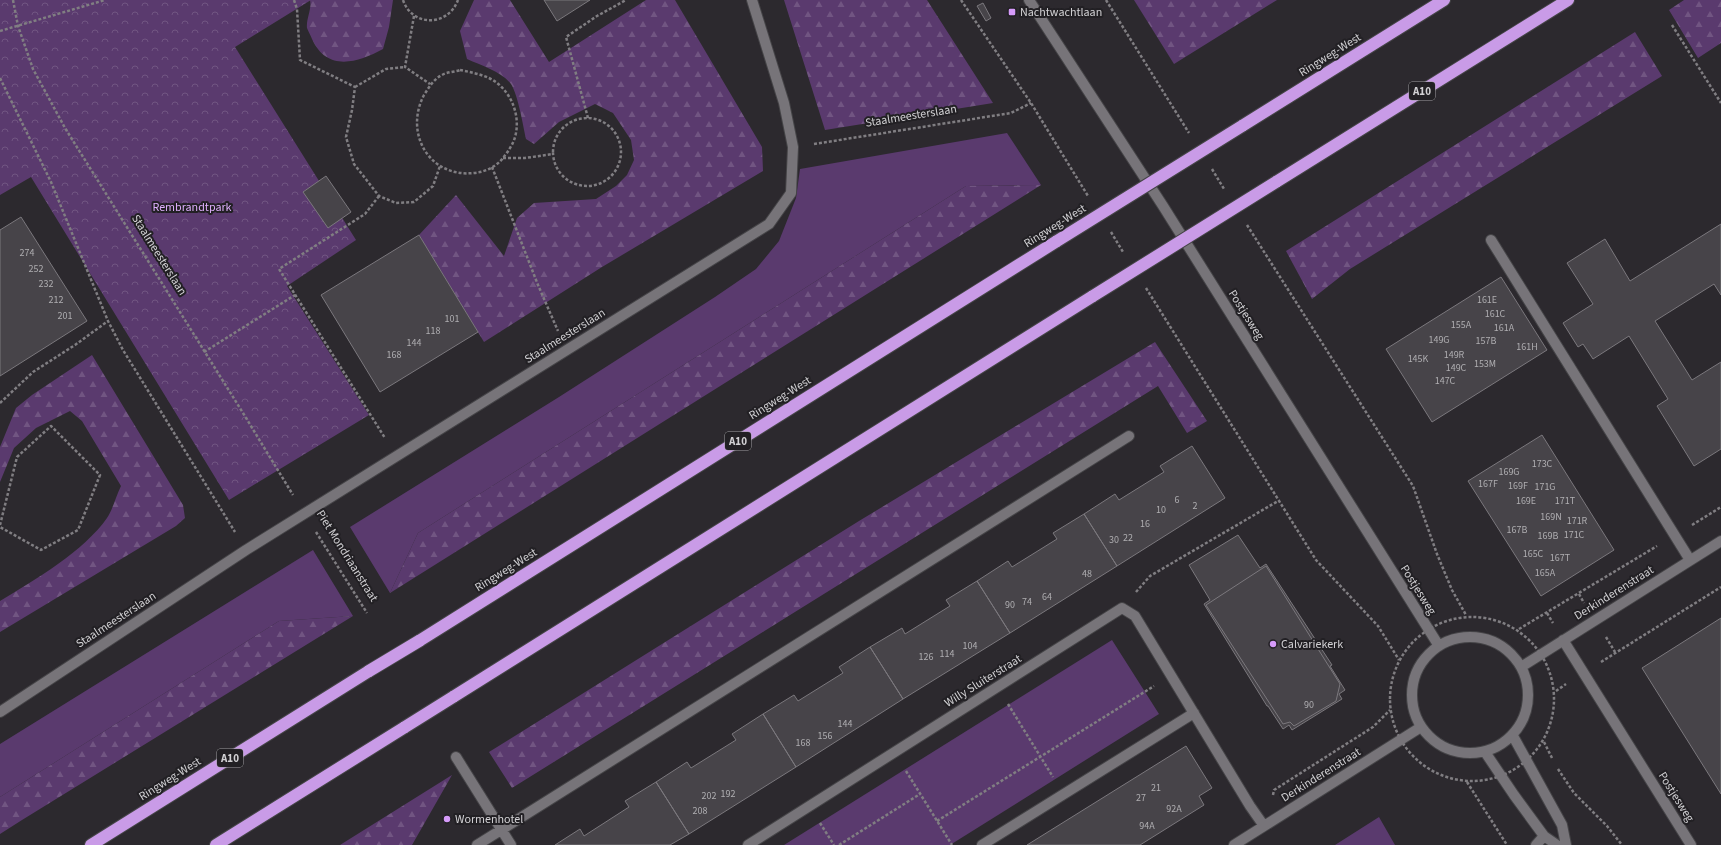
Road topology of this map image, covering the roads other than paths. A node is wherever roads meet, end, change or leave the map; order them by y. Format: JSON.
{"nodes":[{"id":1,"x":752,"y":0,"type":"edge"},
{"id":2,"x":1029,"y":0,"type":"edge"},
{"id":3,"x":1444,"y":0,"type":"edge"},
{"id":4,"x":1568,"y":0,"type":"edge"},
{"id":5,"x":1491,"y":240,"type":"dead end"},
{"id":6,"x":1129,"y":436,"type":"dead end"},
{"id":7,"x":1721,"y":541,"type":"edge"},
{"id":8,"x":1690,"y":560,"type":"junction"},
{"id":9,"x":1563,"y":640,"type":"junction"},
{"id":10,"x":1439,"y":646,"type":"junction"},
{"id":11,"x":1521,"y":667,"type":"junction"},
{"id":12,"x":0,"y":712,"type":"edge"},
{"id":13,"x":1194,"y":713,"type":"junction"},
{"id":14,"x":1421,"y":727,"type":"junction"},
{"id":15,"x":1513,"y":736,"type":"junction"},
{"id":16,"x":1485,"y":752,"type":"junction"},
{"id":17,"x":456,"y":757,"type":"dead end"},
{"id":18,"x":1264,"y":826,"type":"junction"},
{"id":19,"x":501,"y":830,"type":"junction"},
{"id":20,"x":1544,"y":836,"type":"junction"},
{"id":21,"x":91,"y":845,"type":"edge"},
{"id":22,"x":216,"y":845,"type":"edge"},
{"id":23,"x":477,"y":845,"type":"edge"},
{"id":24,"x":511,"y":845,"type":"edge"},
{"id":25,"x":748,"y":845,"type":"edge"},
{"id":26,"x":982,"y":845,"type":"edge"},
{"id":27,"x":1234,"y":845,"type":"edge"},
{"id":28,"x":1536,"y":845,"type":"edge"},
{"id":29,"x":1557,"y":845,"type":"edge"},
{"id":30,"x":1566,"y":845,"type":"edge"},
{"id":31,"x":1691,"y":845,"type":"edge"}],
"edges":[{"from":1,"to":12,"type":"street","name":"Staalmeesterslaan"},
{"from":2,"to":10,"type":"street","name":"Postjesweg"},
{"from":3,"to":21,"type":"highway","name":"Ringweg-West","number":"A10","bridge":true},
{"from":4,"to":22,"type":"highway","number":"A10","bridge":true},
{"from":5,"to":8,"type":"street"},
{"from":6,"to":19,"type":"street"},
{"from":7,"to":8,"type":"street","name":"Derkinderenstraat"},
{"from":8,"to":9,"type":"street","name":"Derkinderenstraat"},
{"from":9,"to":11,"type":"street","name":"Derkinderenstraat"},
{"from":9,"to":31,"type":"street","name":"Postjesweg"},
{"from":10,"to":11,"type":"street"},
{"from":10,"to":14,"type":"street"},
{"from":11,"to":15,"type":"street"},
{"from":13,"to":18,"type":"street"},
{"from":13,"to":25,"type":"street","name":"Willy Sluiterstraat"},
{"from":13,"to":26,"type":"street"},
{"from":14,"to":16,"type":"street"},
{"from":14,"to":18,"type":"street","name":"Derkinderenstraat"},
{"from":15,"to":16,"type":"street"},
{"from":15,"to":30,"type":"street"},
{"from":16,"to":20,"type":"street"},
{"from":17,"to":19,"type":"street"},
{"from":18,"to":27,"type":"street","name":"Derkinderenstraat"},
{"from":19,"to":23,"type":"street"},
{"from":19,"to":24,"type":"street"},
{"from":20,"to":28,"type":"street"},
{"from":20,"to":29,"type":"street"}]}
